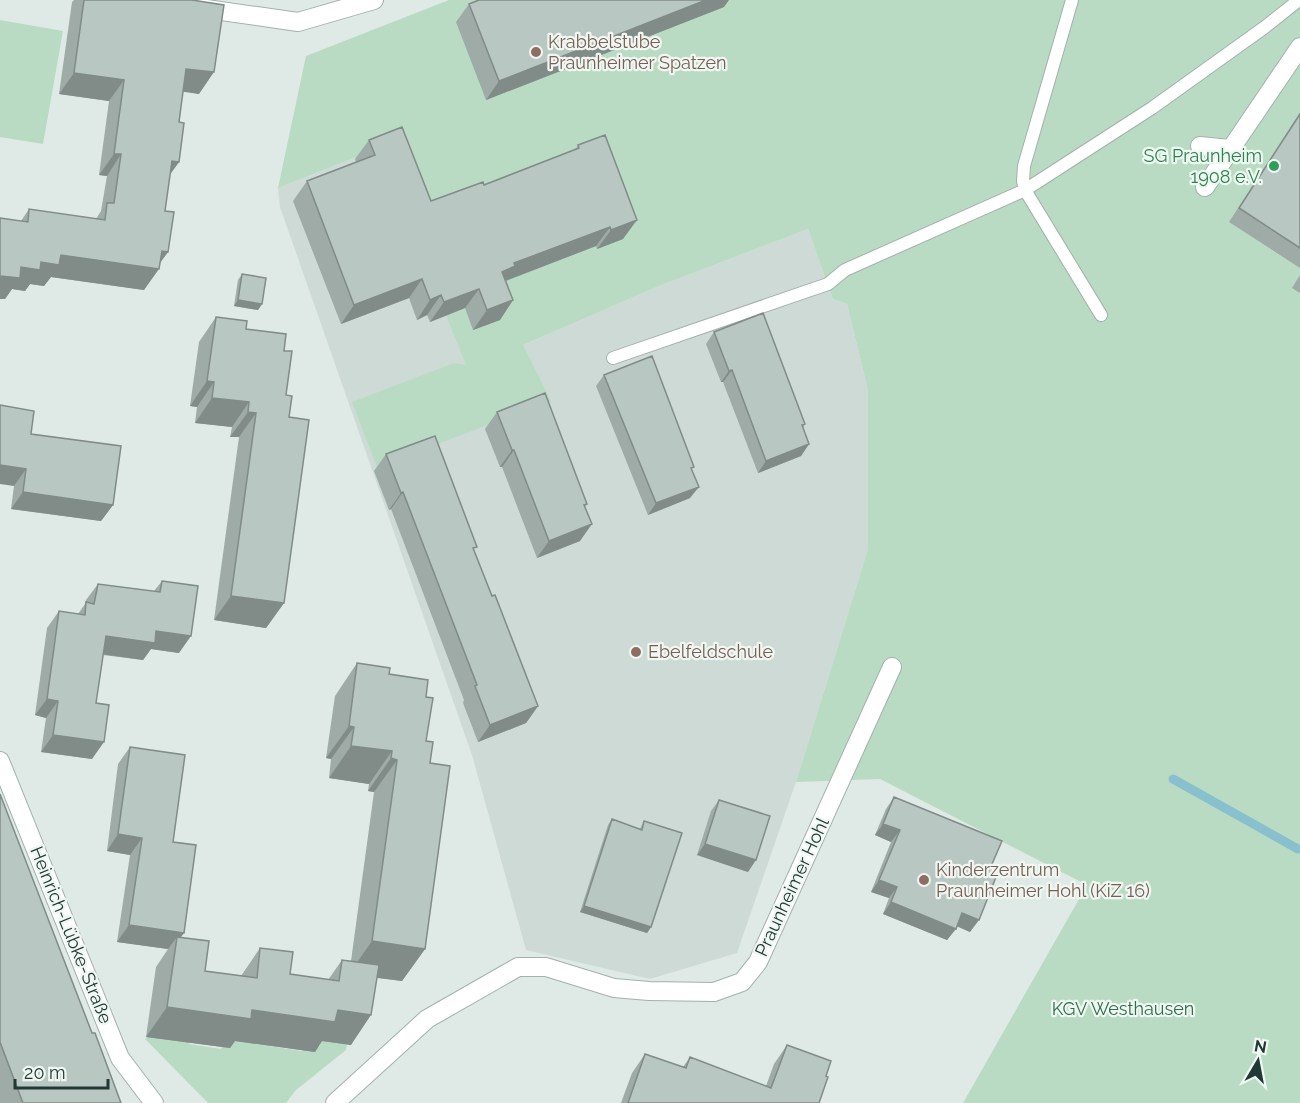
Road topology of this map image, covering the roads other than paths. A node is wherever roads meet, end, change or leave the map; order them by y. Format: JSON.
{"nodes":[{"id":1,"x":374,"y":0,"type":"edge"},
{"id":2,"x":1072,"y":0,"type":"edge"},
{"id":3,"x":1299,"y":0,"type":"edge"},
{"id":4,"x":184,"y":5,"type":"edge"},
{"id":5,"x":1300,"y":47,"type":"edge"},
{"id":6,"x":1200,"y":147,"type":"dead end"},
{"id":7,"x":1230,"y":149,"type":"junction"},
{"id":8,"x":1205,"y":187,"type":"dead end"},
{"id":9,"x":1025,"y":190,"type":"junction"},
{"id":10,"x":1101,"y":315,"type":"dead end"},
{"id":11,"x":613,"y":358,"type":"dead end"},
{"id":12,"x":892,"y":667,"type":"dead end"},
{"id":13,"x":0,"y":760,"type":"edge"},
{"id":14,"x":154,"y":1103,"type":"edge"},
{"id":15,"x":335,"y":1103,"type":"edge"}],
"edges":[{"from":1,"to":4,"type":"street"},
{"from":2,"to":9,"type":"lane"},
{"from":3,"to":9,"type":"lane"},
{"from":5,"to":7,"type":"street"},
{"from":6,"to":7,"type":"street"},
{"from":7,"to":8,"type":"street"},
{"from":9,"to":10,"type":"lane"},
{"from":9,"to":11,"type":"lane"},
{"from":12,"to":15,"type":"street","name":"Praunheimer Hohl"},
{"from":13,"to":14,"type":"street","name":"Heinrich-Lübke-Straße"}]}
